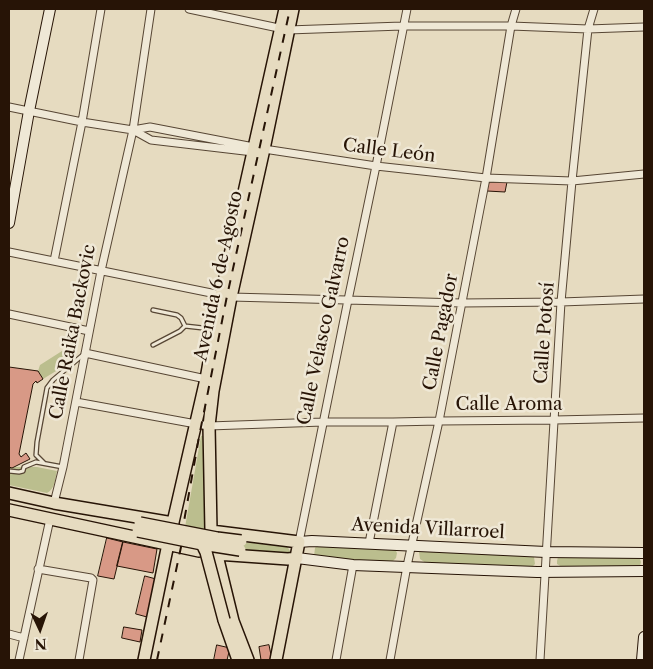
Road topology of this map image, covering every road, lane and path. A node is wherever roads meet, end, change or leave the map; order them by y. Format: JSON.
{"nodes":[{"id":1,"x":50,"y":9,"type":"edge"},
{"id":2,"x":101,"y":9,"type":"edge"},
{"id":3,"x":151,"y":9,"type":"edge"},
{"id":4,"x":189,"y":9,"type":"edge"},
{"id":5,"x":285,"y":9,"type":"edge"},
{"id":6,"x":293,"y":9,"type":"edge"},
{"id":7,"x":407,"y":9,"type":"edge"},
{"id":8,"x":516,"y":9,"type":"edge"},
{"id":9,"x":594,"y":9,"type":"edge"},
{"id":10,"x":402,"y":26,"type":"junction"},
{"id":11,"x":511,"y":26,"type":"junction"},
{"id":12,"x":644,"y":27,"type":"edge"},
{"id":13,"x":285,"y":29,"type":"junction"},
{"id":14,"x":588,"y":29,"type":"junction"},
{"id":15,"x":9,"y":107,"type":"edge"},
{"id":16,"x":28,"y":111,"type":"junction"},
{"id":17,"x":82,"y":122,"type":"junction"},
{"id":18,"x":133,"y":130,"type":"junction"},
{"id":19,"x":257,"y":150,"type":"junction"},
{"id":20,"x":376,"y":166,"type":"junction"},
{"id":21,"x":644,"y":174,"type":"edge"},
{"id":22,"x":486,"y":178,"type":"junction"},
{"id":23,"x":572,"y":181,"type":"junction"},
{"id":24,"x":9,"y":222,"type":"edge"},
{"id":25,"x":9,"y":252,"type":"edge"},
{"id":26,"x":54,"y":261,"type":"junction"},
{"id":27,"x":101,"y":271,"type":"junction"},
{"id":28,"x":226,"y":296,"type":"junction"},
{"id":29,"x":644,"y":299,"type":"edge"},
{"id":30,"x":348,"y":300,"type":"junction"},
{"id":31,"x":561,"y":302,"type":"junction"},
{"id":32,"x":462,"y":303,"type":"junction"},
{"id":33,"x":153,"y":310,"type":"dead end"},
{"id":34,"x":9,"y":314,"type":"edge"},
{"id":35,"x":184,"y":326,"type":"junction"},
{"id":36,"x":215,"y":329,"type":"junction"},
{"id":37,"x":89,"y":331,"type":"junction"},
{"id":38,"x":153,"y":345,"type":"dead end"},
{"id":39,"x":85,"y":354,"type":"junction"},
{"id":40,"x":206,"y":379,"type":"junction"},
{"id":41,"x":76,"y":402,"type":"junction"},
{"id":42,"x":644,"y":418,"type":"edge"},
{"id":43,"x":439,"y":420,"type":"junction"},
{"id":44,"x":555,"y":420,"type":"junction"},
{"id":45,"x":323,"y":422,"type":"junction"},
{"id":46,"x":393,"y":422,"type":"junction"},
{"id":47,"x":196,"y":424,"type":"junction"},
{"id":48,"x":210,"y":426,"type":"junction"},
{"id":49,"x":44,"y":463,"type":"junction"},
{"id":50,"x":63,"y":467,"type":"junction"},
{"id":51,"x":9,"y":471,"type":"edge"},
{"id":52,"x":9,"y":493,"type":"edge"},
{"id":53,"x":54,"y":503,"type":"junction"},
{"id":54,"x":9,"y":510,"type":"edge"},
{"id":55,"x":50,"y":519,"type":"junction"},
{"id":56,"x":173,"y":523,"type":"junction"},
{"id":57,"x":139,"y":527,"type":"junction"},
{"id":58,"x":211,"y":531,"type":"junction"},
{"id":59,"x":299,"y":542,"type":"junction"},
{"id":60,"x":369,"y":543,"type":"junction"},
{"id":61,"x":168,"y":544,"type":"junction"},
{"id":62,"x":412,"y":545,"type":"junction"},
{"id":63,"x":240,"y":546,"type":"junction"},
{"id":64,"x":210,"y":547,"type":"junction"},
{"id":65,"x":546,"y":552,"type":"junction"},
{"id":66,"x":644,"y":553,"type":"edge"},
{"id":67,"x":297,"y":558,"type":"junction"},
{"id":68,"x":353,"y":564,"type":"junction"},
{"id":69,"x":407,"y":566,"type":"junction"},
{"id":70,"x":38,"y":569,"type":"junction"},
{"id":71,"x":644,"y":571,"type":"edge"},
{"id":72,"x":545,"y":572,"type":"junction"},
{"id":73,"x":9,"y":634,"type":"edge"},
{"id":74,"x":644,"y":637,"type":"edge"},
{"id":75,"x":24,"y":638,"type":"junction"},
{"id":76,"x":19,"y":660,"type":"edge"},
{"id":77,"x":79,"y":660,"type":"edge"},
{"id":78,"x":144,"y":660,"type":"edge"},
{"id":79,"x":238,"y":660,"type":"edge"},
{"id":80,"x":248,"y":660,"type":"edge"},
{"id":81,"x":276,"y":660,"type":"edge"},
{"id":82,"x":336,"y":660,"type":"edge"},
{"id":83,"x":390,"y":660,"type":"edge"},
{"id":84,"x":540,"y":660,"type":"edge"},
{"id":85,"x":642,"y":660,"type":"edge"}],
"edges":[{"from":1,"to":16,"type":"main road"},
{"from":2,"to":17,"type":"street"},
{"from":3,"to":18,"type":"street","name":"Calle Raika Backovic"},
{"from":4,"to":13,"type":"street"},
{"from":5,"to":13,"type":"main road","name":"Avenida 6 de Agosto"},
{"from":6,"to":13,"type":"main road","name":"Avenida 6 de Agosto"},
{"from":7,"to":10,"type":"street","name":"Calle Velasco Galvarro"},
{"from":8,"to":11,"type":"street","name":"Calle Pagador"},
{"from":9,"to":14,"type":"street","name":"Calle Potosí"},
{"from":10,"to":11,"type":"street"},
{"from":10,"to":13,"type":"street"},
{"from":10,"to":20,"type":"street","name":"Calle Velasco Galvarro"},
{"from":11,"to":14,"type":"street"},
{"from":11,"to":22,"type":"street","name":"Calle Pagador"},
{"from":12,"to":14,"type":"street"},
{"from":13,"to":19,"type":"main road","name":"Avenida 6 de Agosto"},
{"from":14,"to":23,"type":"street","name":"Calle Potosí"},
{"from":15,"to":16,"type":"street","name":"Calle León"},
{"from":16,"to":17,"type":"street","name":"Calle León"},
{"from":16,"to":24,"type":"main road"},
{"from":17,"to":18,"type":"street","name":"Calle León"},
{"from":17,"to":26,"type":"street"},
{"from":18,"to":19,"type":"street","name":"Calle León"},
{"from":18,"to":19,"type":"street","name":"Calle León"},
{"from":18,"to":27,"type":"street","name":"Calle Raika Backovic"},
{"from":19,"to":20,"type":"street","name":"Calle León"},
{"from":19,"to":28,"type":"main road","name":"Avenida 6 de Agosto"},
{"from":20,"to":22,"type":"street","name":"Calle León"},
{"from":20,"to":30,"type":"street","name":"Calle Velasco Galvarro"},
{"from":21,"to":23,"type":"street","name":"Calle León"},
{"from":22,"to":23,"type":"street","name":"Calle León"},
{"from":22,"to":32,"type":"street","name":"Calle Pagador"},
{"from":23,"to":31,"type":"street","name":"Calle Potosí"},
{"from":25,"to":26,"type":"street"},
{"from":26,"to":27,"type":"street"},
{"from":27,"to":28,"type":"street"},
{"from":27,"to":37,"type":"street","name":"Calle Raika Backovic"},
{"from":28,"to":30,"type":"street"},
{"from":28,"to":36,"type":"main road","name":"Avenida 6 de Agosto"},
{"from":28,"to":48,"type":"main road","name":"Avenida 6 de Agosto"},
{"from":29,"to":31,"type":"street"},
{"from":30,"to":32,"type":"street"},
{"from":30,"to":45,"type":"street","name":"Calle Velasco Galvarro"},
{"from":31,"to":32,"type":"street"},
{"from":31,"to":44,"type":"street","name":"Calle Potosí"},
{"from":32,"to":43,"type":"street","name":"Calle Pagador"},
{"from":33,"to":35,"type":"lane"},
{"from":34,"to":37,"type":"street"},
{"from":35,"to":36,"type":"lane"},
{"from":35,"to":38,"type":"lane"},
{"from":36,"to":40,"type":"main road","name":"Avenida 6 de Agosto"},
{"from":37,"to":39,"type":"street","name":"Calle Raika Backovic"},
{"from":39,"to":40,"type":"street"},
{"from":39,"to":41,"type":"street","name":"Calle Raika Backovic"},
{"from":39,"to":49,"type":"lane"},
{"from":40,"to":47,"type":"main road","name":"Avenida 6 de Agosto"},
{"from":41,"to":47,"type":"street","name":"Calle Aroma"},
{"from":41,"to":50,"type":"street","name":"Calle Raika Backovic"},
{"from":42,"to":44,"type":"street","name":"Calle Aroma"},
{"from":43,"to":44,"type":"street","name":"Calle Aroma"},
{"from":43,"to":46,"type":"street","name":"Calle Aroma"},
{"from":43,"to":62,"type":"street","name":"Calle Pagador"},
{"from":44,"to":65,"type":"street","name":"Calle Potosí"},
{"from":45,"to":46,"type":"street","name":"Calle Aroma"},
{"from":45,"to":48,"type":"street","name":"Calle Aroma"},
{"from":45,"to":59,"type":"street","name":"Calle Velasco Galvarro"},
{"from":46,"to":60,"type":"street"},
{"from":47,"to":48,"type":"street","name":"Calle Aroma"},
{"from":47,"to":56,"type":"main road","name":"Avenida 6 de Agosto"},
{"from":48,"to":58,"type":"main road","name":"Avenida 6 de Agosto"},
{"from":49,"to":50,"type":"lane"},
{"from":49,"to":51,"type":"lane"},
{"from":50,"to":53,"type":"street","name":"Calle Raika Backovic"},
{"from":52,"to":53,"type":"main road"},
{"from":53,"to":55,"type":"main road","name":"Calle Raika Backovic"},
{"from":53,"to":56,"type":"main road"},
{"from":53,"to":57,"type":"main road"},
{"from":54,"to":55,"type":"main road"},
{"from":55,"to":57,"type":"main road"},
{"from":55,"to":61,"type":"main road"},
{"from":55,"to":70,"type":"street","name":"Calle Raika Backovic"},
{"from":56,"to":61,"type":"main road","name":"Avenida 6 de Agosto"},
{"from":57,"to":63,"type":"main road","bridge":true},
{"from":57,"to":64,"type":"main road","bridge":true},
{"from":58,"to":59,"type":"main road","name":"Avenida Villarroel"},
{"from":58,"to":64,"type":"main road","name":"Avenida 6 de Agosto"},
{"from":59,"to":60,"type":"main road","name":"Avenida Villarroel"},
{"from":59,"to":63,"type":"main road"},
{"from":59,"to":67,"type":"main road","name":"Calle Velasco Galvarro"},
{"from":60,"to":62,"type":"main road","name":"Avenida Villarroel"},
{"from":61,"to":64,"type":"main road"},
{"from":61,"to":78,"type":"main road","name":"Avenida 6 de Agosto"},
{"from":62,"to":65,"type":"main road","name":"Avenida Villarroel"},
{"from":62,"to":69,"type":"street","name":"Calle Pagador"},
{"from":63,"to":64,"type":"main road","bridge":true},
{"from":63,"to":67,"type":"main road"},
{"from":64,"to":67,"type":"main road"},
{"from":64,"to":79,"type":"main road","bridge":true},
{"from":64,"to":80,"type":"main road"},
{"from":65,"to":66,"type":"main road","name":"Avenida Villarroel"},
{"from":65,"to":72,"type":"street","name":"Calle Potosí"},
{"from":67,"to":68,"type":"main road"},
{"from":67,"to":81,"type":"main road","name":"Calle Velasco Galvarro"},
{"from":68,"to":69,"type":"main road"},
{"from":68,"to":82,"type":"street"},
{"from":69,"to":72,"type":"main road"},
{"from":69,"to":83,"type":"street","name":"Calle Pagador"},
{"from":70,"to":75,"type":"street","name":"Calle Raika Backovic"},
{"from":70,"to":77,"type":"street"},
{"from":71,"to":72,"type":"main road"},
{"from":72,"to":84,"type":"street","name":"Calle Potosí"},
{"from":73,"to":75,"type":"street"},
{"from":74,"to":85,"type":"main road"},
{"from":75,"to":76,"type":"street","name":"Calle Raika Backovic"}]}
